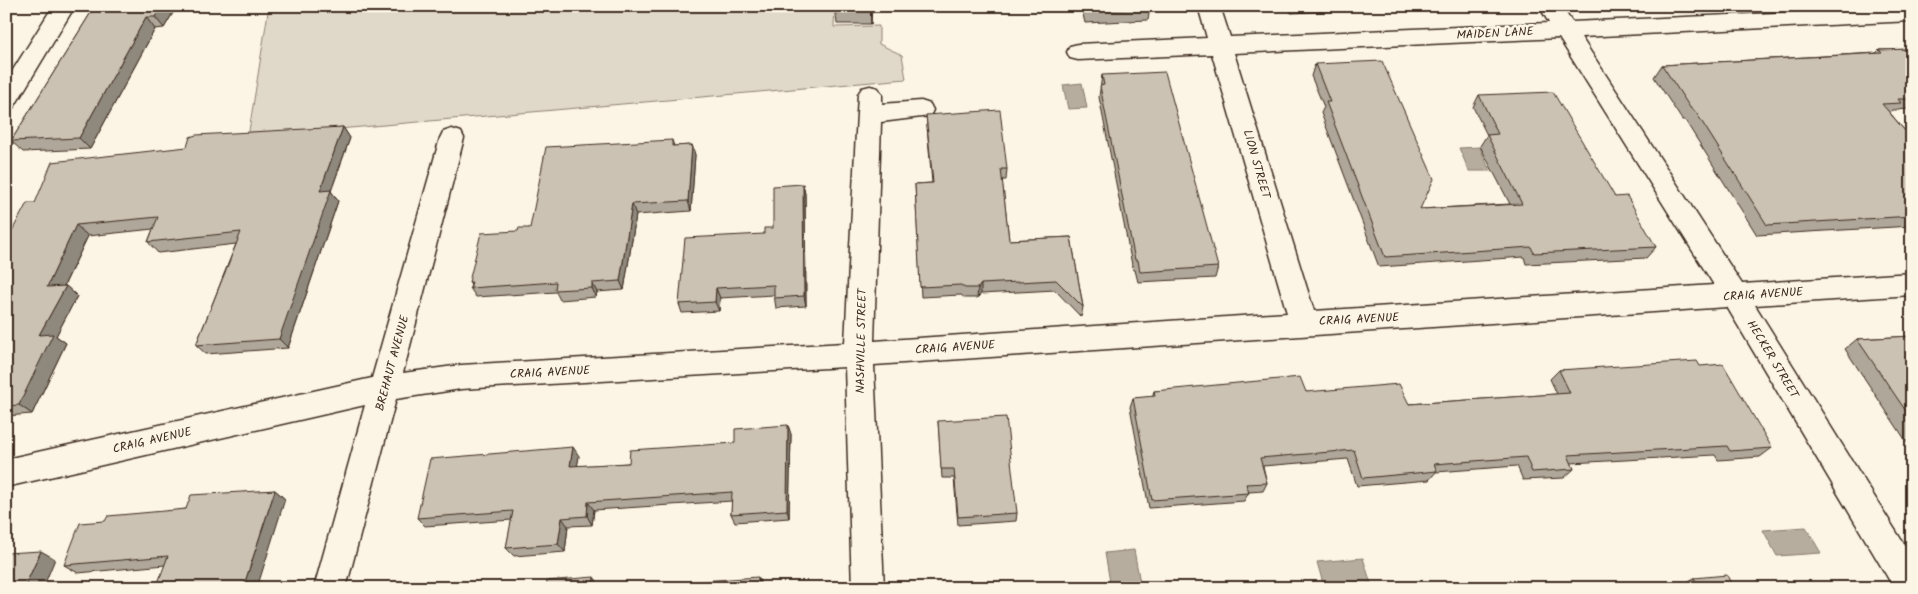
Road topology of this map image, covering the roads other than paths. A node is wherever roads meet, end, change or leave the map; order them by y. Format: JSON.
{"nodes":[{"id":1,"x":64,"y":6,"type":"edge"},
{"id":2,"x":1210,"y":6,"type":"edge"},
{"id":3,"x":1550,"y":6,"type":"edge"},
{"id":4,"x":1898,"y":12,"type":"edge"},
{"id":5,"x":1563,"y":30,"type":"junction"},
{"id":6,"x":1223,"y":46,"type":"junction"},
{"id":7,"x":1078,"y":52,"type":"dead end"},
{"id":8,"x":6,"y":101,"type":"edge"},
{"id":9,"x":921,"y":110,"type":"dead end"},
{"id":10,"x":452,"y":138,"type":"dead end"},
{"id":11,"x":1912,"y":284,"type":"edge"},
{"id":12,"x":1735,"y":296,"type":"junction"},
{"id":13,"x":1304,"y":323,"type":"junction"},
{"id":14,"x":859,"y":354,"type":"junction"},
{"id":15,"x":385,"y":388,"type":"junction"},
{"id":16,"x":6,"y":473,"type":"edge"},
{"id":17,"x":1912,"y":587,"type":"edge"},
{"id":18,"x":330,"y":588,"type":"edge"},
{"id":19,"x":868,"y":588,"type":"edge"}],
"edges":[{"from":1,"to":8,"type":"street"},
{"from":2,"to":6,"type":"street","name":"LION STREET"},
{"from":3,"to":5,"type":"street","name":"HECKER STREET"},
{"from":4,"to":5,"type":"street","name":"MAIDEN LANE"},
{"from":5,"to":6,"type":"street","name":"MAIDEN LANE"},
{"from":5,"to":12,"type":"street","name":"HECKER STREET"},
{"from":6,"to":7,"type":"street","name":"MAIDEN LANE"},
{"from":6,"to":13,"type":"street","name":"LION STREET"},
{"from":9,"to":14,"type":"street","name":"NASHVILLE STREET"},
{"from":10,"to":15,"type":"street","name":"BREHAUT AVENUE"},
{"from":11,"to":12,"type":"street","name":"CRAIG AVENUE"},
{"from":12,"to":13,"type":"street","name":"CRAIG AVENUE"},
{"from":12,"to":17,"type":"street","name":"HECKER STREET"},
{"from":13,"to":14,"type":"street","name":"CRAIG AVENUE"},
{"from":14,"to":15,"type":"street","name":"CRAIG AVENUE"},
{"from":14,"to":19,"type":"street","name":"NASHVILLE STREET"},
{"from":15,"to":16,"type":"street","name":"CRAIG AVENUE"},
{"from":15,"to":18,"type":"street","name":"BREHAUT AVENUE"}]}
